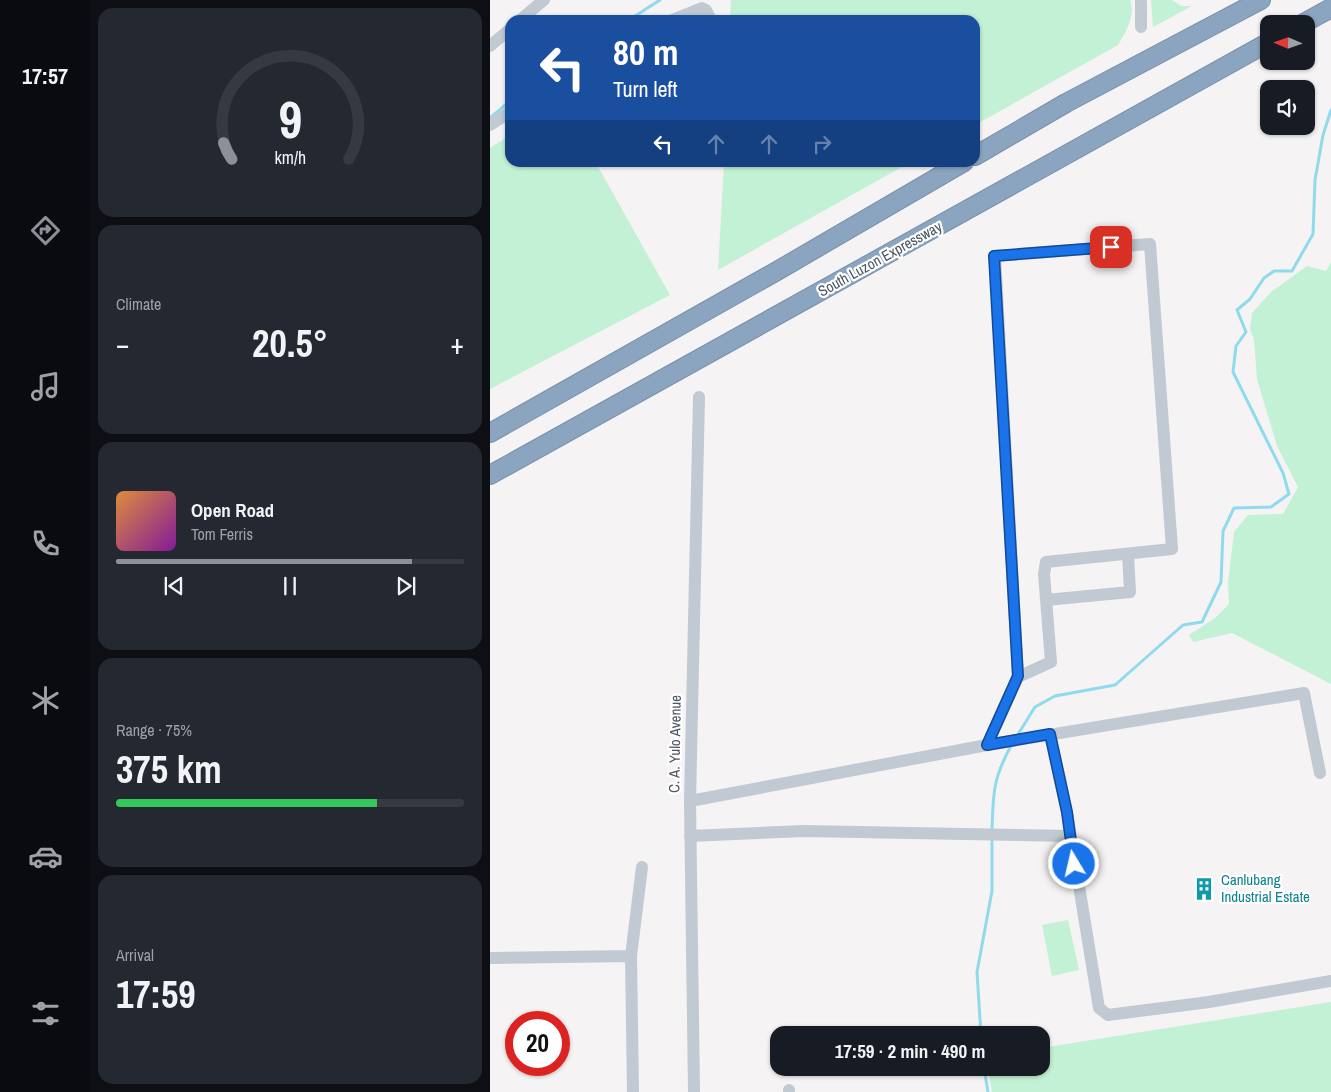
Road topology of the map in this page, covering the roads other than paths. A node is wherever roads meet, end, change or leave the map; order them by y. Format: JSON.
{"nodes":[{"id":1,"x":544,"y":0,"type":"edge"},
{"id":2,"x":1141,"y":0,"type":"edge"},
{"id":3,"x":1260,"y":0,"type":"edge"},
{"id":4,"x":1331,"y":8,"type":"edge"},
{"id":5,"x":526,"y":15,"type":"edge"},
{"id":6,"x":684,"y":15,"type":"edge"},
{"id":7,"x":708,"y":15,"type":"edge"},
{"id":8,"x":1315,"y":17,"type":"edge"},
{"id":9,"x":1141,"y":27,"type":"dead end"},
{"id":10,"x":505,"y":33,"type":"edge"},
{"id":11,"x":490,"y":46,"type":"edge"},
{"id":12,"x":1260,"y":47,"type":"edge"},
{"id":13,"x":505,"y":115,"type":"edge"},
{"id":14,"x":490,"y":125,"type":"edge"},
{"id":15,"x":980,"y":153,"type":"edge"},
{"id":16,"x":956,"y":167,"type":"edge"},
{"id":17,"x":699,"y":397,"type":"dead end"},
{"id":18,"x":490,"y":433,"type":"edge"},
{"id":19,"x":490,"y":475,"type":"edge"},
{"id":20,"x":1128,"y":555,"type":"junction"},
{"id":21,"x":1046,"y":600,"type":"junction"},
{"id":22,"x":1018,"y":676,"type":"junction"},
{"id":23,"x":1050,"y":734,"type":"junction"},
{"id":24,"x":987,"y":745,"type":"junction"},
{"id":25,"x":1320,"y":773,"type":"dead end"},
{"id":26,"x":690,"y":801,"type":"junction"},
{"id":27,"x":690,"y":836,"type":"junction"},
{"id":28,"x":1070,"y":836,"type":"junction"},
{"id":29,"x":642,"y":867,"type":"dead end"},
{"id":30,"x":631,"y":956,"type":"junction"},
{"id":31,"x":490,"y":958,"type":"edge"},
{"id":32,"x":1331,"y":981,"type":"edge"},
{"id":33,"x":633,"y":1092,"type":"edge"},
{"id":34,"x":694,"y":1092,"type":"edge"}],
"edges":[{"from":1,"to":5,"type":"street"},
{"from":2,"to":9,"type":"street"},
{"from":3,"to":15,"type":"highway"},
{"from":4,"to":8,"type":"highway"},
{"from":6,"to":7,"type":"street"},
{"from":10,"to":11,"type":"street"},
{"from":12,"to":19,"type":"highway","name":"South Luzon Expressway"},
{"from":13,"to":14,"type":"street"},
{"from":16,"to":18,"type":"highway"},
{"from":17,"to":26,"type":"street","name":"C. A. Yulo Avenue"},
{"from":20,"to":21,"type":"street"},
{"from":20,"to":21,"type":"street"},
{"from":20,"to":22,"type":"street"},
{"from":21,"to":22,"type":"street"},
{"from":22,"to":24,"type":"street"},
{"from":23,"to":24,"type":"street"},
{"from":23,"to":25,"type":"street"},
{"from":23,"to":28,"type":"street"},
{"from":24,"to":26,"type":"street"},
{"from":26,"to":27,"type":"street","name":"C. A. Yulo Avenue"},
{"from":27,"to":28,"type":"street"},
{"from":27,"to":34,"type":"street","name":"C. A. Yulo Avenue"},
{"from":28,"to":32,"type":"street"},
{"from":29,"to":30,"type":"street"},
{"from":30,"to":31,"type":"street"},
{"from":30,"to":33,"type":"street"}]}
